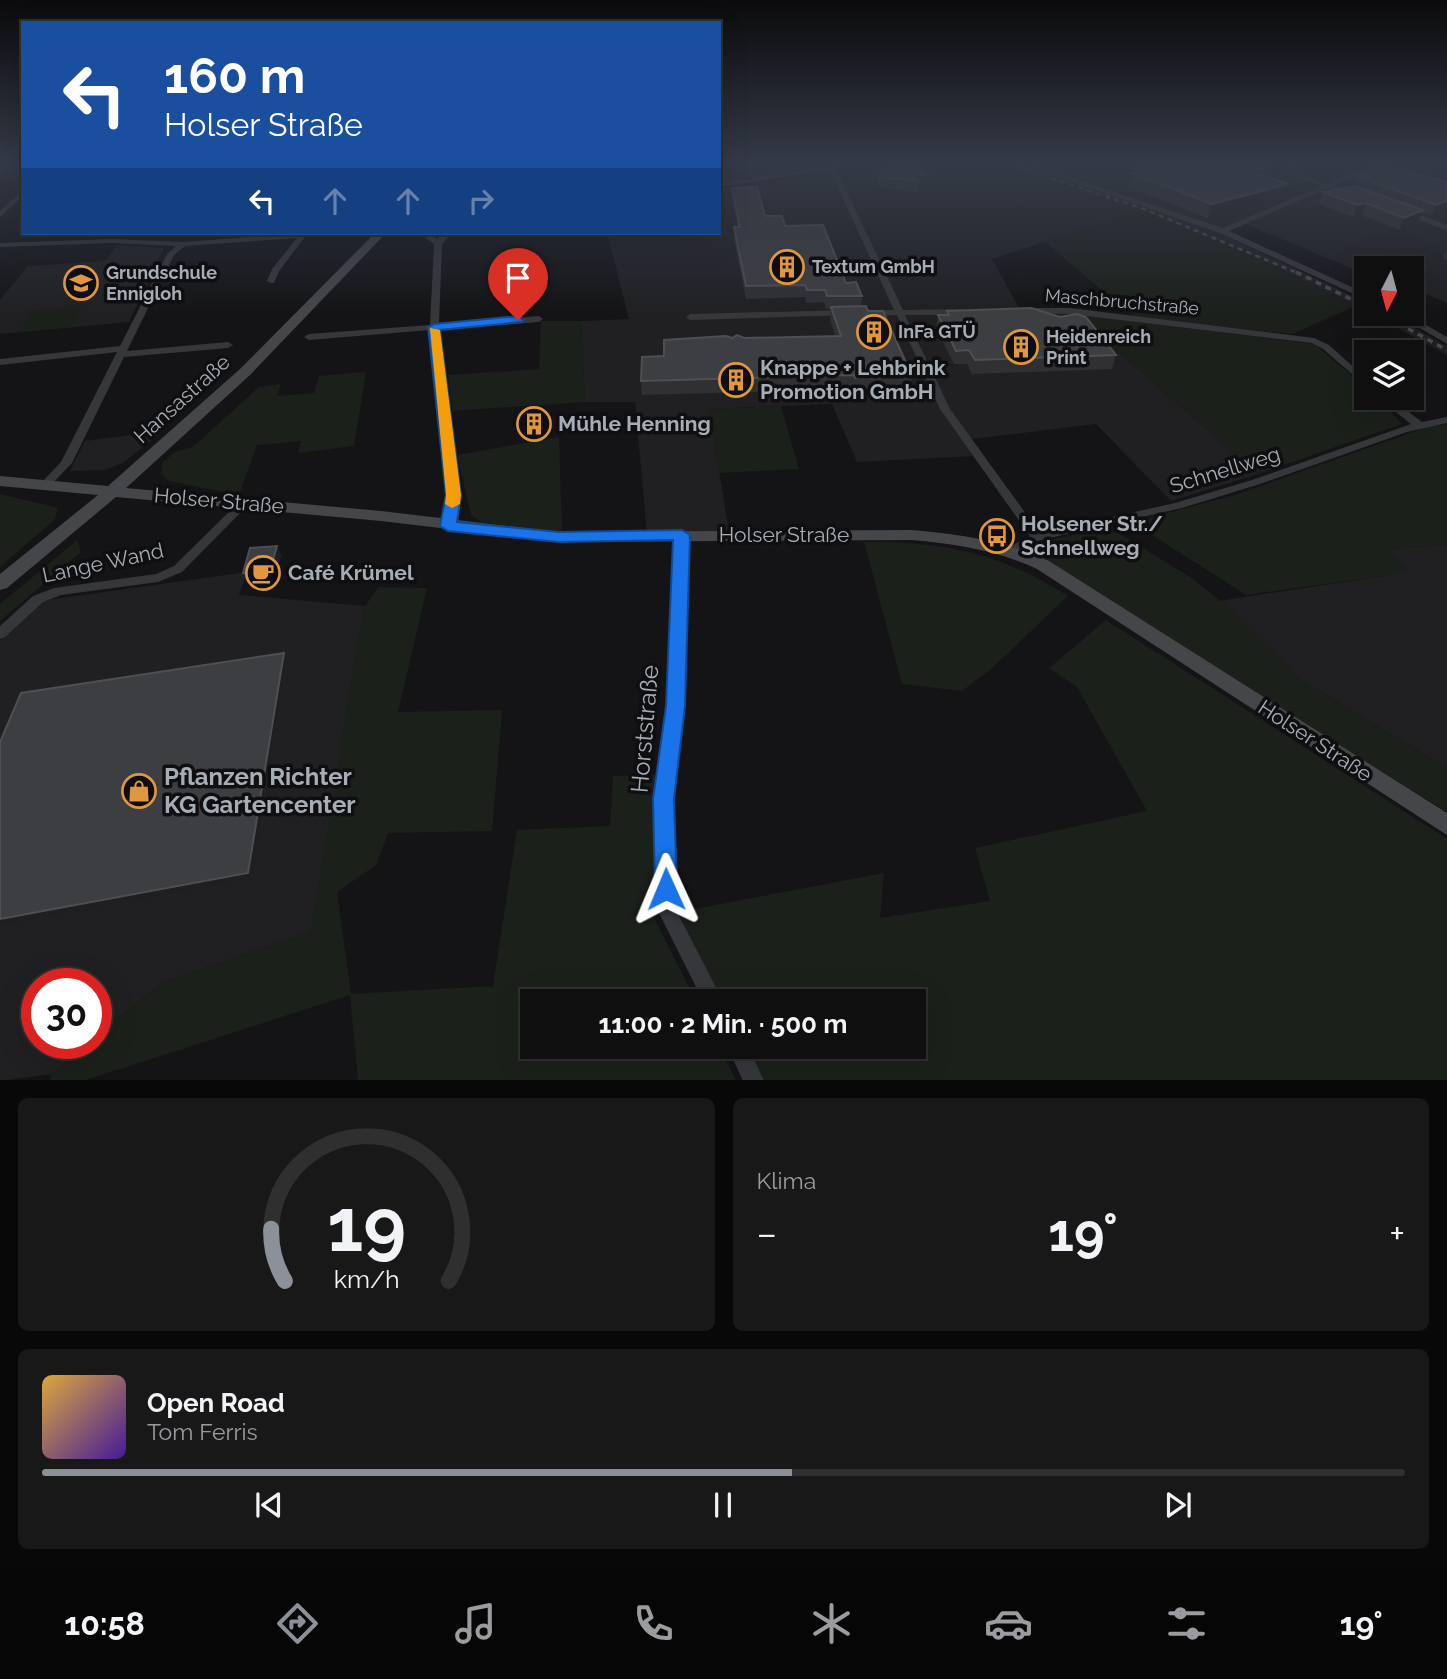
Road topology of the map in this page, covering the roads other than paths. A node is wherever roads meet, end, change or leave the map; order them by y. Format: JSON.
{"nodes":[{"id":1,"x":853,"y":213,"type":"edge"},
{"id":2,"x":1170,"y":213,"type":"edge"},
{"id":3,"x":1265,"y":213,"type":"edge"},
{"id":4,"x":1407,"y":213,"type":"edge"},
{"id":5,"x":1447,"y":228,"type":"edge"},
{"id":6,"x":1223,"y":231,"type":"junction"},
{"id":7,"x":115,"y":235,"type":"edge"},
{"id":8,"x":231,"y":235,"type":"edge"},
{"id":9,"x":303,"y":235,"type":"joint"},
{"id":10,"x":379,"y":235,"type":"edge"},
{"id":11,"x":426,"y":235,"type":"edge"},
{"id":12,"x":446,"y":235,"type":"edge"},
{"id":13,"x":223,"y":240,"type":"junction"},
{"id":14,"x":112,"y":242,"type":"junction"},
{"id":15,"x":438,"y":243,"type":"junction"},
{"id":16,"x":183,"y":244,"type":"junction"},
{"id":17,"x":0,"y":245,"type":"edge"},
{"id":18,"x":271,"y":281,"type":"dead end"},
{"id":19,"x":1354,"y":292,"type":"edge"},
{"id":20,"x":1010,"y":311,"type":"edge"},
{"id":21,"x":899,"y":312,"type":"junction"},
{"id":22,"x":969,"y":312,"type":"edge"},
{"id":23,"x":690,"y":317,"type":"dead end"},
{"id":24,"x":539,"y":319,"type":"dead end"},
{"id":25,"x":1421,"y":326,"type":"edge"},
{"id":26,"x":434,"y":327,"type":"junction"},
{"id":27,"x":309,"y":337,"type":"dead end"},
{"id":28,"x":1447,"y":341,"type":"edge"},
{"id":29,"x":228,"y":345,"type":"dead end"},
{"id":30,"x":122,"y":351,"type":"junction"},
{"id":31,"x":0,"y":362,"type":"edge"},
{"id":32,"x":1354,"y":372,"type":"edge"},
{"id":33,"x":1399,"y":410,"type":"edge"},
{"id":34,"x":1447,"y":420,"type":"edge"},
{"id":35,"x":1419,"y":425,"type":"junction"},
{"id":36,"x":0,"y":481,"type":"edge"},
{"id":37,"x":45,"y":485,"type":"junction"},
{"id":38,"x":112,"y":492,"type":"junction"},
{"id":39,"x":244,"y":503,"type":"junction"},
{"id":40,"x":448,"y":526,"type":"junction"},
{"id":41,"x":682,"y":535,"type":"junction"},
{"id":42,"x":1037,"y":537,"type":"junction"},
{"id":43,"x":1013,"y":550,"type":"junction"},
{"id":44,"x":0,"y":584,"type":"edge"},
{"id":45,"x":0,"y":634,"type":"edge"},
{"id":46,"x":1447,"y":825,"type":"edge"},
{"id":47,"x":707,"y":989,"type":"edge"},
{"id":48,"x":744,"y":1059,"type":"edge"},
{"id":49,"x":754,"y":1080,"type":"edge"}],
"edges":[{"from":1,"to":21,"type":"street"},
{"from":2,"to":6,"type":"street"},
{"from":3,"to":6,"type":"street"},
{"from":4,"to":5,"type":"street"},
{"from":6,"to":19,"type":"street"},
{"from":7,"to":14,"type":"street"},
{"from":8,"to":13,"type":"street"},
{"from":9,"to":13,"type":"street"},
{"from":9,"to":18,"type":"street"},
{"from":10,"to":38,"type":"main road","name":"Hansastraße"},
{"from":11,"to":15,"type":"street"},
{"from":12,"to":15,"type":"street"},
{"from":13,"to":16,"type":"street"},
{"from":14,"to":16,"type":"street"},
{"from":14,"to":17,"type":"street"},
{"from":15,"to":26,"type":"street"},
{"from":16,"to":30,"type":"street"},
{"from":20,"to":32,"type":"street","name":"Maschbruchstraße"},
{"from":21,"to":22,"type":"street"},
{"from":21,"to":23,"type":"street"},
{"from":21,"to":42,"type":"street"},
{"from":24,"to":26,"type":"street"},
{"from":25,"to":28,"type":"street"},
{"from":26,"to":27,"type":"street"},
{"from":26,"to":40,"type":"street"},
{"from":29,"to":30,"type":"street"},
{"from":30,"to":31,"type":"street"},
{"from":30,"to":37,"type":"street"},
{"from":33,"to":35,"type":"street"},
{"from":34,"to":35,"type":"street","name":"Schnellweg"},
{"from":35,"to":42,"type":"street","name":"Schnellweg"},
{"from":36,"to":37,"type":"main road","name":"Holser Straße"},
{"from":37,"to":38,"type":"main road","name":"Holser Straße"},
{"from":38,"to":39,"type":"main road","name":"Holser Straße"},
{"from":38,"to":44,"type":"main road","name":"Hansastraße"},
{"from":39,"to":40,"type":"main road","name":"Holser Straße"},
{"from":39,"to":45,"type":"street","name":"Lange Wand"},
{"from":40,"to":41,"type":"main road","name":"Holser Straße"},
{"from":41,"to":43,"type":"main road","name":"Holser Straße"},
{"from":41,"to":47,"type":"street","name":"Horststraße"},
{"from":42,"to":43,"type":"street","name":"Schnellweg"},
{"from":43,"to":46,"type":"main road","name":"Holser Straße"},
{"from":48,"to":49,"type":"street"}]}
